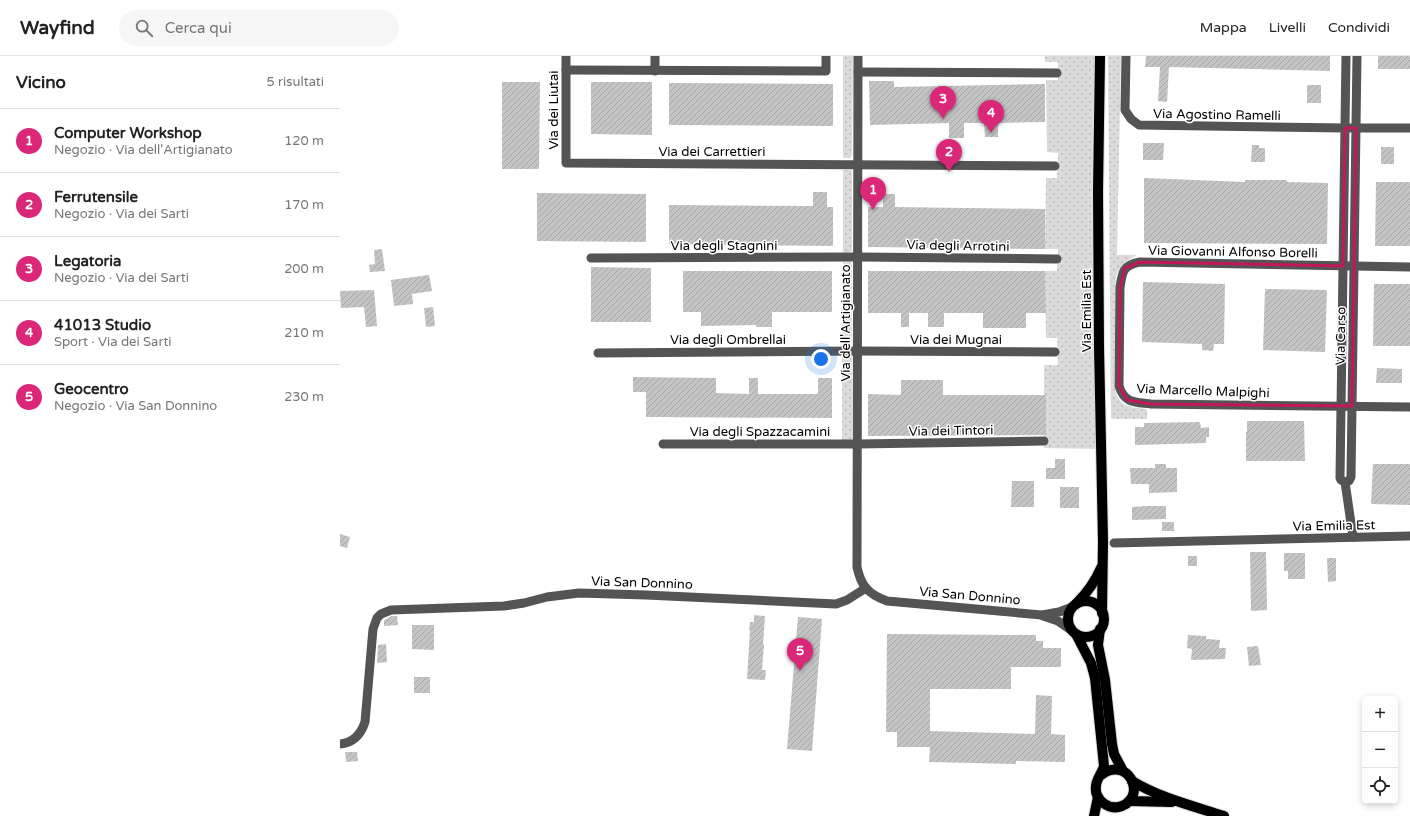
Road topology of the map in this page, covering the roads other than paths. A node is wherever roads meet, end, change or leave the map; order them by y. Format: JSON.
{"nodes":[{"id":1,"x":566,"y":56,"type":"edge"},
{"id":2,"x":655,"y":56,"type":"edge"},
{"id":3,"x":826,"y":56,"type":"edge"},
{"id":4,"x":858,"y":56,"type":"edge"},
{"id":5,"x":1100,"y":56,"type":"edge"},
{"id":6,"x":1126,"y":56,"type":"edge"},
{"id":7,"x":1346,"y":56,"type":"edge"},
{"id":8,"x":1357,"y":56,"type":"edge"},
{"id":9,"x":566,"y":70,"type":"junction"},
{"id":10,"x":655,"y":71,"type":"junction"},
{"id":11,"x":858,"y":72,"type":"junction"},
{"id":12,"x":1057,"y":73,"type":"dead end"},
{"id":13,"x":1345,"y":128,"type":"junction"},
{"id":14,"x":1356,"y":128,"type":"junction"},
{"id":15,"x":1410,"y":128,"type":"edge"},
{"id":16,"x":566,"y":163,"type":"joint"},
{"id":17,"x":858,"y":164,"type":"junction"},
{"id":18,"x":1055,"y":166,"type":"dead end"},
{"id":19,"x":858,"y":257,"type":"junction"},
{"id":20,"x":591,"y":258,"type":"dead end"},
{"id":21,"x":1057,"y":259,"type":"dead end"},
{"id":22,"x":1343,"y":266,"type":"junction"},
{"id":23,"x":1354,"y":266,"type":"junction"},
{"id":24,"x":1410,"y":267,"type":"edge"},
{"id":25,"x":1125,"y":268,"type":"joint"},
{"id":26,"x":858,"y":351,"type":"junction"},
{"id":27,"x":1055,"y":352,"type":"dead end"},
{"id":28,"x":598,"y":353,"type":"dead end"},
{"id":29,"x":1341,"y":406,"type":"junction"},
{"id":30,"x":1352,"y":406,"type":"junction"},
{"id":31,"x":1410,"y":407,"type":"edge"},
{"id":32,"x":1044,"y":441,"type":"dead end"},
{"id":33,"x":663,"y":444,"type":"dead end"},
{"id":34,"x":858,"y":444,"type":"junction"},
{"id":35,"x":1345,"y":482,"type":"junction"},
{"id":36,"x":1410,"y":536,"type":"edge"},
{"id":37,"x":1353,"y":537,"type":"junction"},
{"id":38,"x":1114,"y":543,"type":"dead end"},
{"id":39,"x":1102,"y":566,"type":"junction"},
{"id":40,"x":866,"y":588,"type":"junction"},
{"id":41,"x":1074,"y":606,"type":"junction"},
{"id":42,"x":1102,"y":613,"type":"junction"},
{"id":43,"x":1042,"y":615,"type":"junction"},
{"id":44,"x":1100,"y":629,"type":"junction"},
{"id":45,"x":1074,"y":632,"type":"junction"},
{"id":46,"x":340,"y":744,"type":"edge"},
{"id":47,"x":1123,"y":771,"type":"junction"},
{"id":48,"x":1101,"y":775,"type":"junction"},
{"id":49,"x":1132,"y":781,"type":"junction"},
{"id":50,"x":1098,"y":797,"type":"junction"},
{"id":51,"x":1129,"y":801,"type":"junction"},
{"id":52,"x":1180,"y":802,"type":"junction"},
{"id":53,"x":1115,"y":807,"type":"junction"},
{"id":54,"x":1094,"y":816,"type":"edge"},
{"id":55,"x":1108,"y":816,"type":"edge"},
{"id":56,"x":1224,"y":816,"type":"edge"}],
"edges":[{"from":1,"to":9,"type":"street","name":"Via dei Liutai"},
{"from":2,"to":10,"type":"street"},
{"from":3,"to":10,"type":"street"},
{"from":4,"to":11,"type":"street","name":"Via dell'Artigianato"},
{"from":5,"to":39,"type":"main road","name":"Via Emilia Est"},
{"from":6,"to":13,"type":"street","name":"Via Agostino Ramelli"},
{"from":7,"to":13,"type":"street","name":"Via Carso"},
{"from":8,"to":14,"type":"street","name":"Via Carso"},
{"from":9,"to":10,"type":"street"},
{"from":9,"to":16,"type":"street","name":"Via dei Liutai"},
{"from":11,"to":12,"type":"street"},
{"from":11,"to":17,"type":"street","name":"Via dell'Artigianato"},
{"from":13,"to":14,"type":"street"},
{"from":13,"to":22,"type":"street","name":"Via Carso"},
{"from":14,"to":15,"type":"street"},
{"from":14,"to":23,"type":"street","name":"Via Carso"},
{"from":16,"to":17,"type":"street","name":"Via dei Carrettieri"},
{"from":17,"to":18,"type":"street","name":"Via dei Carrettieri"},
{"from":17,"to":19,"type":"street","name":"Via dell'Artigianato"},
{"from":19,"to":20,"type":"street","name":"Via degli Stagnini"},
{"from":19,"to":21,"type":"street","name":"Via degli Arrotini"},
{"from":19,"to":26,"type":"street","name":"Via dell'Artigianato"},
{"from":22,"to":23,"type":"street"},
{"from":22,"to":25,"type":"street","name":"Via Giovanni Alfonso Borelli"},
{"from":22,"to":29,"type":"street","name":"Via Carso"},
{"from":23,"to":24,"type":"street"},
{"from":23,"to":30,"type":"street","name":"Via Carso"},
{"from":25,"to":29,"type":"street","name":"Via Marcello Malpighi"},
{"from":26,"to":27,"type":"street","name":"Via dei Mugnai"},
{"from":26,"to":28,"type":"street","name":"Via degli Ombrellai"},
{"from":26,"to":34,"type":"street","name":"Via dell'Artigianato"},
{"from":29,"to":30,"type":"street"},
{"from":29,"to":35,"type":"street","name":"Via Carso"},
{"from":30,"to":31,"type":"street"},
{"from":30,"to":35,"type":"street","name":"Via Carso"},
{"from":32,"to":34,"type":"street","name":"Via dei Tintori"},
{"from":33,"to":34,"type":"street","name":"Via degli Spazzacamini"},
{"from":34,"to":40,"type":"street","name":"Via dell'Artigianato"},
{"from":35,"to":37,"type":"street"},
{"from":36,"to":37,"type":"street","name":"Via Emilia Est"},
{"from":37,"to":38,"type":"street","name":"Via Emilia Est"},
{"from":39,"to":41,"type":"main road","name":"Via Emilia Est"},
{"from":39,"to":42,"type":"main road","name":"Via Emilia Est"},
{"from":40,"to":43,"type":"street","name":"Via San Donnino"},
{"from":40,"to":46,"type":"street","name":"Via San Donnino"},
{"from":41,"to":42,"type":"main road"},
{"from":41,"to":43,"type":"street","name":"Via San Donnino"},
{"from":41,"to":45,"type":"main road"},
{"from":42,"to":44,"type":"main road","name":"Via Emilia Est"},
{"from":43,"to":45,"type":"street","name":"Via San Donnino"},
{"from":44,"to":45,"type":"main road"},
{"from":44,"to":47,"type":"main road","name":"Via Emilia Est"},
{"from":45,"to":48,"type":"main road"},
{"from":47,"to":48,"type":"main road"},
{"from":47,"to":49,"type":"main road","name":"Via Emilia Est"},
{"from":48,"to":50,"type":"main road"},
{"from":49,"to":51,"type":"main road"},
{"from":49,"to":52,"type":"main road"},
{"from":50,"to":53,"type":"main road"},
{"from":50,"to":54,"type":"main road"},
{"from":51,"to":52,"type":"main road"},
{"from":51,"to":53,"type":"main road"},
{"from":52,"to":56,"type":"main road"},
{"from":53,"to":55,"type":"main road"}]}
